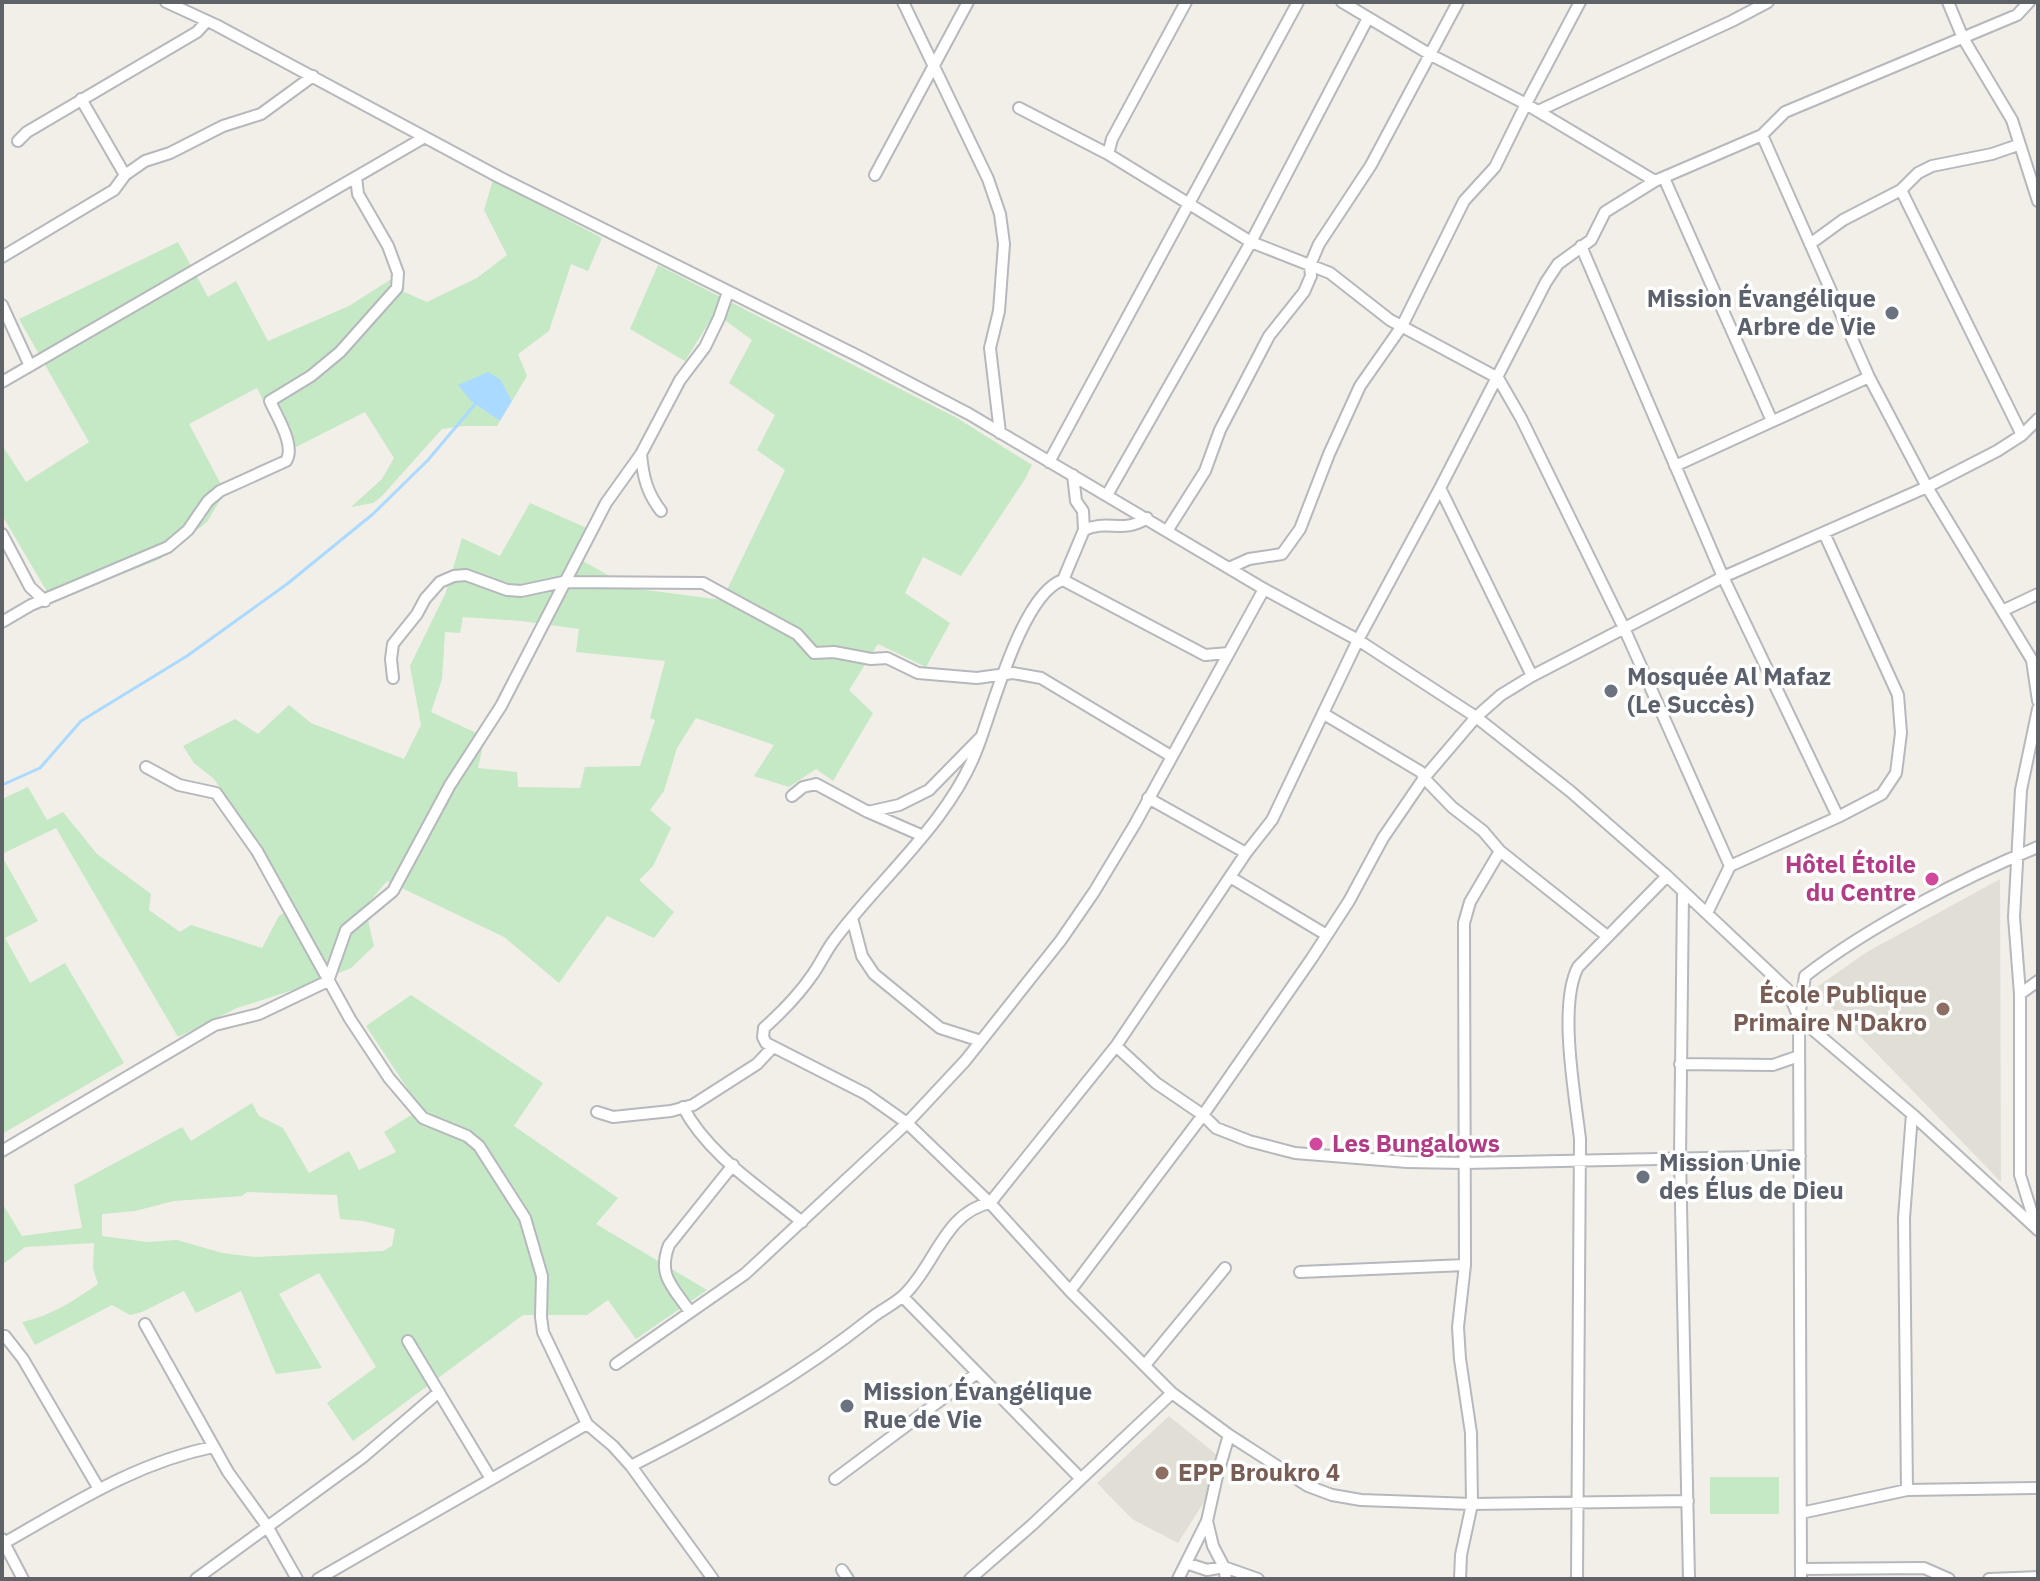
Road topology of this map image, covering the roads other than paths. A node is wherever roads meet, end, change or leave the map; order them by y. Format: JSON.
{"nodes":[{"id":1,"x":166,"y":2,"type":"edge"},
{"id":2,"x":903,"y":2,"type":"edge"},
{"id":3,"x":968,"y":2,"type":"edge"},
{"id":4,"x":1186,"y":2,"type":"edge"},
{"id":5,"x":1298,"y":2,"type":"edge"},
{"id":6,"x":1342,"y":2,"type":"edge"},
{"id":7,"x":1458,"y":2,"type":"edge"},
{"id":8,"x":1580,"y":2,"type":"edge"},
{"id":9,"x":1768,"y":2,"type":"edge"},
{"id":10,"x":1948,"y":2,"type":"edge"},
{"id":11,"x":2029,"y":2,"type":"edge"},
{"id":12,"x":1368,"y":18,"type":"junction"},
{"id":13,"x":207,"y":21,"type":"junction"},
{"id":14,"x":1963,"y":38,"type":"junction"},
{"id":15,"x":1431,"y":55,"type":"junction"},
{"id":16,"x":935,"y":64,"type":"junction"},
{"id":17,"x":313,"y":76,"type":"junction"},
{"id":18,"x":81,"y":99,"type":"junction"},
{"id":19,"x":1526,"y":104,"type":"junction"},
{"id":20,"x":1019,"y":108,"type":"dead end"},
{"id":21,"x":1538,"y":111,"type":"junction"},
{"id":22,"x":1762,"y":135,"type":"junction"},
{"id":23,"x":425,"y":137,"type":"junction"},
{"id":24,"x":18,"y":141,"type":"dead end"},
{"id":25,"x":2018,"y":145,"type":"junction"},
{"id":26,"x":1108,"y":154,"type":"junction"},
{"id":27,"x":125,"y":175,"type":"junction"},
{"id":28,"x":875,"y":175,"type":"dead end"},
{"id":29,"x":356,"y":177,"type":"junction"},
{"id":30,"x":1659,"y":179,"type":"junction"},
{"id":31,"x":1901,"y":190,"type":"junction"},
{"id":32,"x":2038,"y":201,"type":"edge"},
{"id":33,"x":1189,"y":202,"type":"junction"},
{"id":34,"x":1251,"y":242,"type":"junction"},
{"id":35,"x":1810,"y":244,"type":"junction"},
{"id":36,"x":1581,"y":246,"type":"junction"},
{"id":37,"x":2,"y":257,"type":"edge"},
{"id":38,"x":1310,"y":265,"type":"junction"},
{"id":39,"x":728,"y":292,"type":"junction"},
{"id":40,"x":2,"y":305,"type":"edge"},
{"id":41,"x":1402,"y":326,"type":"junction"},
{"id":42,"x":30,"y":366,"type":"junction"},
{"id":43,"x":1869,"y":377,"type":"junction"},
{"id":44,"x":1498,"y":378,"type":"junction"},
{"id":45,"x":2,"y":382,"type":"edge"},
{"id":46,"x":2038,"y":419,"type":"edge"},
{"id":47,"x":1772,"y":421,"type":"junction"},
{"id":48,"x":1000,"y":433,"type":"junction"},
{"id":49,"x":2022,"y":435,"type":"junction"},
{"id":50,"x":641,"y":454,"type":"junction"},
{"id":51,"x":1049,"y":462,"type":"junction"},
{"id":52,"x":1675,"y":466,"type":"junction"},
{"id":53,"x":1073,"y":475,"type":"junction"},
{"id":54,"x":1927,"y":487,"type":"junction"},
{"id":55,"x":1440,"y":488,"type":"junction"},
{"id":56,"x":1107,"y":495,"type":"junction"},
{"id":57,"x":661,"y":511,"type":"dead end"},
{"id":58,"x":1147,"y":518,"type":"junction"},
{"id":59,"x":1084,"y":530,"type":"junction"},
{"id":60,"x":1167,"y":531,"type":"junction"},
{"id":61,"x":1824,"y":533,"type":"junction"},
{"id":62,"x":2,"y":534,"type":"edge"},
{"id":63,"x":1229,"y":568,"type":"junction"},
{"id":64,"x":1723,"y":577,"type":"junction"},
{"id":65,"x":1063,"y":580,"type":"junction"},
{"id":66,"x":563,"y":582,"type":"junction"},
{"id":67,"x":1264,"y":589,"type":"junction"},
{"id":68,"x":2038,"y":594,"type":"edge"},
{"id":69,"x":45,"y":601,"type":"junction"},
{"id":70,"x":2004,"y":610,"type":"junction"},
{"id":71,"x":2,"y":622,"type":"edge"},
{"id":72,"x":1624,"y":628,"type":"junction"},
{"id":73,"x":1358,"y":640,"type":"junction"},
{"id":74,"x":1229,"y":653,"type":"junction"},
{"id":75,"x":1001,"y":675,"type":"junction"},
{"id":76,"x":1532,"y":676,"type":"junction"},
{"id":77,"x":393,"y":678,"type":"dead end"},
{"id":78,"x":2038,"y":701,"type":"edge"},
{"id":79,"x":2038,"y":709,"type":"edge"},
{"id":80,"x":1324,"y":714,"type":"junction"},
{"id":81,"x":1476,"y":717,"type":"junction"},
{"id":82,"x":2037,"y":729,"type":"edge"},
{"id":83,"x":982,"y":736,"type":"junction"},
{"id":84,"x":1171,"y":756,"type":"junction"},
{"id":85,"x":146,"y":767,"type":"dead end"},
{"id":86,"x":1424,"y":778,"type":"junction"},
{"id":87,"x":792,"y":796,"type":"dead end"},
{"id":88,"x":1148,"y":798,"type":"junction"},
{"id":89,"x":868,"y":812,"type":"junction"},
{"id":90,"x":1838,"y":817,"type":"junction"},
{"id":91,"x":923,"y":836,"type":"junction"},
{"id":92,"x":2038,"y":847,"type":"edge"},
{"id":93,"x":1500,"y":851,"type":"junction"},
{"id":94,"x":1246,"y":853,"type":"junction"},
{"id":95,"x":2016,"y":856,"type":"junction"},
{"id":96,"x":1730,"y":866,"type":"junction"},
{"id":97,"x":1667,"y":876,"type":"junction"},
{"id":98,"x":1230,"y":877,"type":"junction"},
{"id":99,"x":1683,"y":892,"type":"junction"},
{"id":100,"x":1707,"y":913,"type":"junction"},
{"id":101,"x":852,"y":918,"type":"junction"},
{"id":102,"x":1325,"y":934,"type":"junction"},
{"id":103,"x":1607,"y":936,"type":"junction"},
{"id":104,"x":328,"y":981,"type":"junction"},
{"id":105,"x":2038,"y":981,"type":"edge"},
{"id":106,"x":2020,"y":994,"type":"junction"},
{"id":107,"x":1799,"y":1018,"type":"junction"},
{"id":108,"x":981,"y":1041,"type":"junction"},
{"id":109,"x":1116,"y":1046,"type":"junction"},
{"id":110,"x":772,"y":1048,"type":"junction"},
{"id":111,"x":1799,"y":1056,"type":"junction"},
{"id":112,"x":1680,"y":1064,"type":"junction"},
{"id":113,"x":683,"y":1107,"type":"junction"},
{"id":114,"x":597,"y":1112,"type":"dead end"},
{"id":115,"x":1912,"y":1114,"type":"junction"},
{"id":116,"x":1203,"y":1115,"type":"junction"},
{"id":117,"x":907,"y":1123,"type":"junction"},
{"id":118,"x":2,"y":1151,"type":"edge"},
{"id":119,"x":1800,"y":1156,"type":"junction"},
{"id":120,"x":1680,"y":1158,"type":"junction"},
{"id":121,"x":1579,"y":1160,"type":"junction"},
{"id":122,"x":1465,"y":1163,"type":"junction"},
{"id":123,"x":733,"y":1165,"type":"junction"},
{"id":124,"x":990,"y":1203,"type":"junction"},
{"id":125,"x":802,"y":1222,"type":"junction"},
{"id":126,"x":2038,"y":1230,"type":"edge"},
{"id":127,"x":1465,"y":1265,"type":"junction"},
{"id":128,"x":1225,"y":1268,"type":"dead end"},
{"id":129,"x":1300,"y":1272,"type":"dead end"},
{"id":130,"x":1070,"y":1291,"type":"junction"},
{"id":131,"x":903,"y":1297,"type":"junction"},
{"id":132,"x":690,"y":1312,"type":"junction"},
{"id":133,"x":145,"y":1324,"type":"dead end"},
{"id":134,"x":5,"y":1336,"type":"dead end"},
{"id":135,"x":408,"y":1341,"type":"dead end"},
{"id":136,"x":616,"y":1364,"type":"dead end"},
{"id":137,"x":1145,"y":1365,"type":"junction"},
{"id":138,"x":977,"y":1373,"type":"junction"},
{"id":139,"x":439,"y":1392,"type":"junction"},
{"id":140,"x":1172,"y":1393,"type":"junction"},
{"id":141,"x":587,"y":1424,"type":"junction"},
{"id":142,"x":1229,"y":1435,"type":"junction"},
{"id":143,"x":213,"y":1447,"type":"junction"},
{"id":144,"x":631,"y":1466,"type":"junction"},
{"id":145,"x":1080,"y":1478,"type":"junction"},
{"id":146,"x":491,"y":1479,"type":"junction"},
{"id":147,"x":835,"y":1479,"type":"dead end"},
{"id":148,"x":2038,"y":1488,"type":"edge"},
{"id":149,"x":99,"y":1489,"type":"junction"},
{"id":150,"x":1907,"y":1490,"type":"junction"},
{"id":151,"x":1688,"y":1501,"type":"junction"},
{"id":152,"x":1576,"y":1502,"type":"junction"},
{"id":153,"x":1472,"y":1504,"type":"junction"},
{"id":154,"x":1801,"y":1513,"type":"junction"},
{"id":155,"x":1207,"y":1521,"type":"junction"},
{"id":156,"x":267,"y":1526,"type":"junction"},
{"id":157,"x":3,"y":1541,"type":"edge"},
{"id":158,"x":1186,"y":1563,"type":"junction"},
{"id":159,"x":1225,"y":1573,"type":"edge"},
{"id":160,"x":1801,"y":1574,"type":"edge"},
{"id":161,"x":1907,"y":1574,"type":"edge"},
{"id":162,"x":2038,"y":1577,"type":"edge"},
{"id":163,"x":23,"y":1579,"type":"edge"},
{"id":164,"x":196,"y":1579,"type":"edge"},
{"id":165,"x":297,"y":1579,"type":"edge"},
{"id":166,"x":318,"y":1579,"type":"edge"},
{"id":167,"x":713,"y":1579,"type":"edge"},
{"id":168,"x":970,"y":1579,"type":"edge"},
{"id":169,"x":1178,"y":1579,"type":"edge"},
{"id":170,"x":1258,"y":1579,"type":"edge"},
{"id":171,"x":1460,"y":1579,"type":"edge"},
{"id":172,"x":1577,"y":1579,"type":"edge"},
{"id":173,"x":1689,"y":1579,"type":"edge"},
{"id":174,"x":1949,"y":1579,"type":"edge"},
{"id":175,"x":1989,"y":1579,"type":"edge"}],
"edges":[{"from":1,"to":13,"type":"street"},
{"from":2,"to":16,"type":"street"},
{"from":3,"to":16,"type":"street"},
{"from":4,"to":26,"type":"street"},
{"from":5,"to":33,"type":"street"},
{"from":6,"to":12,"type":"street"},
{"from":7,"to":15,"type":"street"},
{"from":8,"to":19,"type":"street"},
{"from":9,"to":21,"type":"street"},
{"from":10,"to":14,"type":"street"},
{"from":11,"to":14,"type":"street"},
{"from":12,"to":15,"type":"street"},
{"from":12,"to":34,"type":"street"},
{"from":13,"to":17,"type":"street"},
{"from":13,"to":18,"type":"street"},
{"from":14,"to":22,"type":"street"},
{"from":14,"to":25,"type":"street"},
{"from":15,"to":19,"type":"street"},
{"from":15,"to":38,"type":"street"},
{"from":16,"to":28,"type":"street"},
{"from":16,"to":48,"type":"street"},
{"from":17,"to":23,"type":"street"},
{"from":17,"to":27,"type":"street"},
{"from":18,"to":24,"type":"street"},
{"from":18,"to":27,"type":"street"},
{"from":19,"to":21,"type":"street"},
{"from":19,"to":41,"type":"street"},
{"from":20,"to":26,"type":"street"},
{"from":21,"to":30,"type":"street"},
{"from":22,"to":30,"type":"street"},
{"from":22,"to":35,"type":"street"},
{"from":23,"to":29,"type":"street"},
{"from":23,"to":39,"type":"street"},
{"from":25,"to":31,"type":"street"},
{"from":25,"to":32,"type":"street"},
{"from":26,"to":33,"type":"street"},
{"from":27,"to":37,"type":"street"},
{"from":29,"to":42,"type":"street"},
{"from":29,"to":69,"type":"street"},
{"from":30,"to":36,"type":"street"},
{"from":30,"to":47,"type":"street"},
{"from":31,"to":35,"type":"street"},
{"from":31,"to":49,"type":"street"},
{"from":33,"to":34,"type":"street"},
{"from":33,"to":51,"type":"street"},
{"from":34,"to":38,"type":"street"},
{"from":34,"to":56,"type":"street"},
{"from":35,"to":43,"type":"street"},
{"from":36,"to":44,"type":"street"},
{"from":36,"to":52,"type":"street"},
{"from":38,"to":41,"type":"street"},
{"from":38,"to":60,"type":"street"},
{"from":39,"to":48,"type":"street"},
{"from":39,"to":50,"type":"street"},
{"from":40,"to":42,"type":"street"},
{"from":41,"to":44,"type":"street"},
{"from":41,"to":63,"type":"street"},
{"from":42,"to":45,"type":"street"},
{"from":43,"to":47,"type":"street"},
{"from":43,"to":54,"type":"street"},
{"from":44,"to":55,"type":"street"},
{"from":44,"to":72,"type":"street"},
{"from":46,"to":49,"type":"street"},
{"from":47,"to":52,"type":"street"},
{"from":48,"to":51,"type":"street"},
{"from":49,"to":54,"type":"street"},
{"from":50,"to":57,"type":"street"},
{"from":50,"to":66,"type":"street"},
{"from":51,"to":53,"type":"street"},
{"from":52,"to":64,"type":"street"},
{"from":53,"to":56,"type":"street"},
{"from":53,"to":59,"type":"street"},
{"from":54,"to":61,"type":"street"},
{"from":54,"to":70,"type":"street"},
{"from":55,"to":73,"type":"street"},
{"from":55,"to":76,"type":"street"},
{"from":56,"to":58,"type":"street"},
{"from":58,"to":59,"type":"street"},
{"from":58,"to":60,"type":"street"},
{"from":59,"to":65,"type":"street"},
{"from":60,"to":63,"type":"street"},
{"from":61,"to":64,"type":"street"},
{"from":61,"to":90,"type":"street"},
{"from":62,"to":69,"type":"street"},
{"from":63,"to":67,"type":"street"},
{"from":64,"to":72,"type":"street"},
{"from":64,"to":90,"type":"street"},
{"from":65,"to":74,"type":"street"},
{"from":65,"to":75,"type":"street"},
{"from":66,"to":75,"type":"street"},
{"from":66,"to":77,"type":"street"},
{"from":66,"to":104,"type":"street"},
{"from":67,"to":73,"type":"street"},
{"from":67,"to":74,"type":"street"},
{"from":68,"to":70,"type":"street"},
{"from":69,"to":71,"type":"street"},
{"from":70,"to":78,"type":"street"},
{"from":72,"to":76,"type":"street"},
{"from":72,"to":96,"type":"street"},
{"from":73,"to":80,"type":"street"},
{"from":73,"to":81,"type":"street"},
{"from":74,"to":84,"type":"street"},
{"from":75,"to":83,"type":"street"},
{"from":75,"to":84,"type":"street"},
{"from":76,"to":81,"type":"street"},
{"from":79,"to":82,"type":"street"},
{"from":80,"to":86,"type":"street"},
{"from":80,"to":94,"type":"street"},
{"from":81,"to":86,"type":"street"},
{"from":81,"to":97,"type":"street"},
{"from":82,"to":95,"type":"street"},
{"from":83,"to":89,"type":"street"},
{"from":83,"to":91,"type":"street"},
{"from":84,"to":88,"type":"street"},
{"from":85,"to":104,"type":"street"},
{"from":86,"to":93,"type":"street"},
{"from":86,"to":102,"type":"street"},
{"from":87,"to":89,"type":"street"},
{"from":88,"to":94,"type":"street"},
{"from":88,"to":108,"type":"street"},
{"from":89,"to":91,"type":"street"},
{"from":90,"to":96,"type":"street"},
{"from":91,"to":101,"type":"street"},
{"from":92,"to":95,"type":"street"},
{"from":93,"to":103,"type":"street"},
{"from":93,"to":122,"type":"street"},
{"from":94,"to":98,"type":"street"},
{"from":95,"to":106,"type":"street"},
{"from":95,"to":107,"type":"street"},
{"from":96,"to":100,"type":"street"},
{"from":97,"to":99,"type":"street"},
{"from":97,"to":103,"type":"street"},
{"from":98,"to":102,"type":"street"},
{"from":98,"to":109,"type":"street"},
{"from":99,"to":100,"type":"street"},
{"from":99,"to":112,"type":"street"},
{"from":100,"to":107,"type":"street"},
{"from":101,"to":108,"type":"street"},
{"from":101,"to":110,"type":"street"},
{"from":102,"to":116,"type":"street"},
{"from":103,"to":121,"type":"street"},
{"from":104,"to":118,"type":"street"},
{"from":104,"to":141,"type":"street"},
{"from":105,"to":106,"type":"street"},
{"from":106,"to":126,"type":"street"},
{"from":107,"to":111,"type":"street"},
{"from":107,"to":115,"type":"street"},
{"from":108,"to":117,"type":"street"},
{"from":109,"to":116,"type":"street"},
{"from":109,"to":124,"type":"street"},
{"from":110,"to":113,"type":"street"},
{"from":110,"to":117,"type":"street"},
{"from":111,"to":112,"type":"street"},
{"from":111,"to":119,"type":"street"},
{"from":112,"to":120,"type":"street"},
{"from":113,"to":114,"type":"street"},
{"from":113,"to":123,"type":"street"},
{"from":115,"to":126,"type":"street"},
{"from":115,"to":150,"type":"street"},
{"from":116,"to":122,"type":"street"},
{"from":116,"to":130,"type":"street"},
{"from":117,"to":124,"type":"street"},
{"from":117,"to":125,"type":"street"},
{"from":119,"to":120,"type":"street"},
{"from":119,"to":154,"type":"street"},
{"from":120,"to":121,"type":"street"},
{"from":120,"to":151,"type":"street"},
{"from":121,"to":122,"type":"street"},
{"from":121,"to":152,"type":"street"},
{"from":122,"to":127,"type":"street"},
{"from":123,"to":125,"type":"street"},
{"from":123,"to":132,"type":"street"},
{"from":124,"to":130,"type":"street"},
{"from":124,"to":131,"type":"street"},
{"from":125,"to":132,"type":"street"},
{"from":127,"to":129,"type":"street"},
{"from":127,"to":153,"type":"street"},
{"from":128,"to":137,"type":"street"},
{"from":130,"to":137,"type":"street"},
{"from":131,"to":138,"type":"street"},
{"from":131,"to":144,"type":"street"},
{"from":132,"to":136,"type":"street"},
{"from":133,"to":143,"type":"street"},
{"from":134,"to":149,"type":"street"},
{"from":135,"to":139,"type":"street"},
{"from":137,"to":140,"type":"street"},
{"from":138,"to":145,"type":"street"},
{"from":138,"to":147,"type":"street"},
{"from":139,"to":146,"type":"street"},
{"from":139,"to":156,"type":"street"},
{"from":140,"to":142,"type":"street"},
{"from":140,"to":145,"type":"street"},
{"from":141,"to":144,"type":"street"},
{"from":141,"to":146,"type":"street"},
{"from":142,"to":153,"type":"street"},
{"from":142,"to":155,"type":"street"},
{"from":143,"to":149,"type":"street"},
{"from":143,"to":156,"type":"street"},
{"from":144,"to":167,"type":"street"},
{"from":145,"to":168,"type":"street"},
{"from":146,"to":166,"type":"street"},
{"from":148,"to":150,"type":"street"},
{"from":149,"to":157,"type":"street"},
{"from":150,"to":154,"type":"street"},
{"from":151,"to":152,"type":"street"},
{"from":151,"to":173,"type":"street"},
{"from":152,"to":153,"type":"street"},
{"from":152,"to":172,"type":"street"},
{"from":153,"to":171,"type":"street"},
{"from":154,"to":160,"type":"street"},
{"from":155,"to":158,"type":"street"},
{"from":155,"to":159,"type":"street"},
{"from":156,"to":164,"type":"street"},
{"from":156,"to":165,"type":"street"},
{"from":157,"to":163,"type":"street"},
{"from":158,"to":159,"type":"street"},
{"from":158,"to":169,"type":"street"},
{"from":159,"to":170,"type":"street"},
{"from":160,"to":161,"type":"street"},
{"from":161,"to":174,"type":"street"},
{"from":162,"to":175,"type":"street"}]}
